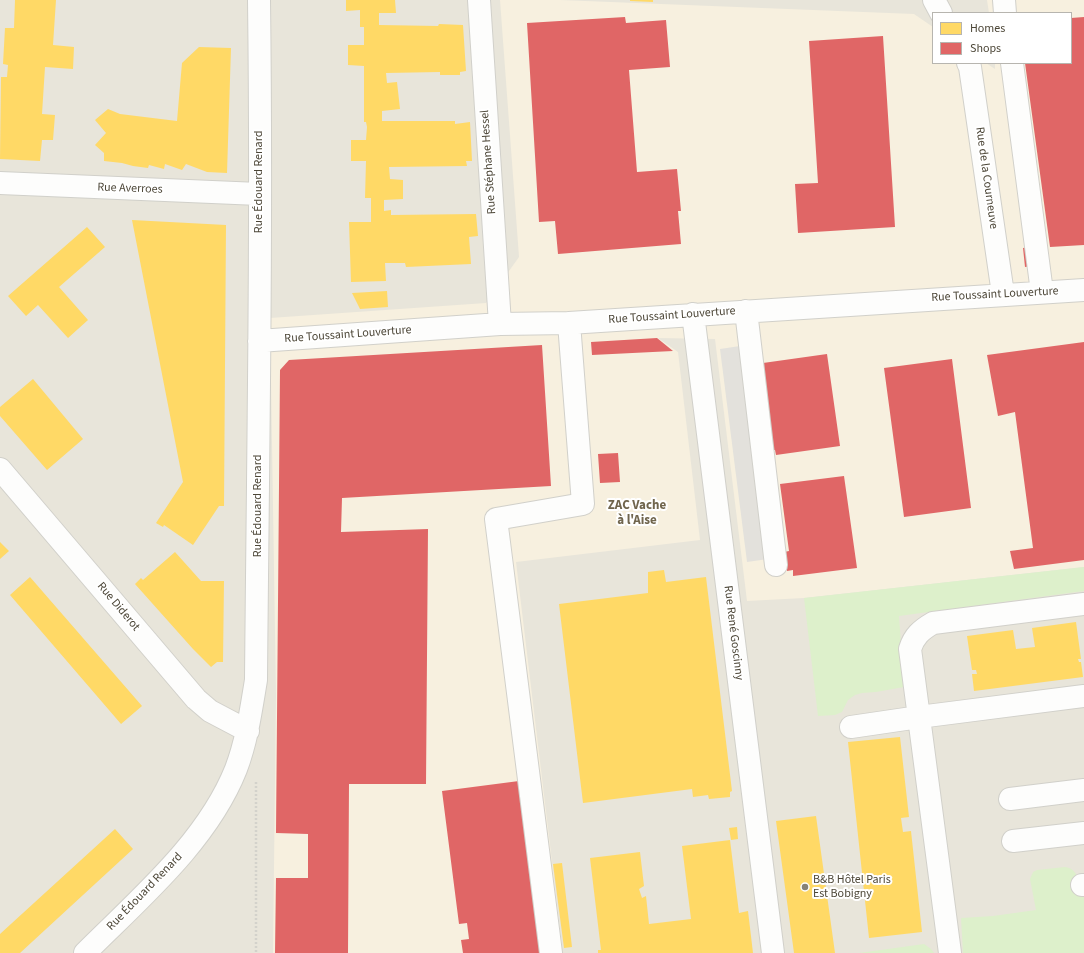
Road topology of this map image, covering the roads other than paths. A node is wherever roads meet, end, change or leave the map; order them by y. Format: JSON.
{"nodes":[{"id":1,"x":258,"y":0,"type":"edge"},
{"id":2,"x":479,"y":0,"type":"edge"},
{"id":3,"x":934,"y":0,"type":"edge"},
{"id":4,"x":1004,"y":0,"type":"edge"},
{"id":5,"x":940,"y":12,"type":"edge"},
{"id":6,"x":1005,"y":12,"type":"edge"},
{"id":7,"x":968,"y":64,"type":"edge"},
{"id":8,"x":1012,"y":64,"type":"edge"},
{"id":9,"x":0,"y":183,"type":"edge"},
{"id":10,"x":259,"y":194,"type":"junction"},
{"id":11,"x":1084,"y":290,"type":"edge"},
{"id":12,"x":1042,"y":292,"type":"junction"},
{"id":13,"x":1003,"y":294,"type":"junction"},
{"id":14,"x":746,"y":311,"type":"junction"},
{"id":15,"x":693,"y":314,"type":"junction"},
{"id":16,"x":569,"y":322,"type":"junction"},
{"id":17,"x":500,"y":324,"type":"junction"},
{"id":18,"x":259,"y":341,"type":"junction"},
{"id":19,"x":0,"y":469,"type":"edge"},
{"id":20,"x":776,"y":565,"type":"dead end"},
{"id":21,"x":1084,"y":604,"type":"edge"},
{"id":22,"x":1084,"y":696,"type":"edge"},
{"id":23,"x":918,"y":716,"type":"junction"},
{"id":24,"x":851,"y":727,"type":"dead end"},
{"id":25,"x":248,"y":731,"type":"junction"},
{"id":26,"x":1084,"y":790,"type":"edge"},
{"id":27,"x":1010,"y":799,"type":"dead end"},
{"id":28,"x":1084,"y":832,"type":"edge"},
{"id":29,"x":1012,"y":841,"type":"dead end"},
{"id":30,"x":85,"y":953,"type":"edge"},
{"id":31,"x":551,"y":953,"type":"edge"},
{"id":32,"x":773,"y":953,"type":"edge"},
{"id":33,"x":950,"y":953,"type":"edge"}],
"edges":[{"from":1,"to":10,"type":"street","name":"Rue Édouard Renard"},
{"from":2,"to":17,"type":"street","name":"Rue Stéphane Hessel"},
{"from":3,"to":5,"type":"street"},
{"from":4,"to":6,"type":"street"},
{"from":7,"to":13,"type":"street","name":"Rue de la Courneuve"},
{"from":8,"to":12,"type":"street"},
{"from":9,"to":10,"type":"street","name":"Rue Averroes"},
{"from":10,"to":18,"type":"street","name":"Rue Édouard Renard"},
{"from":11,"to":12,"type":"street","name":"Rue Toussaint Louverture"},
{"from":12,"to":13,"type":"street","name":"Rue Toussaint Louverture"},
{"from":13,"to":14,"type":"street","name":"Rue Toussaint Louverture"},
{"from":14,"to":15,"type":"street","name":"Rue Toussaint Louverture"},
{"from":14,"to":20,"type":"street"},
{"from":15,"to":16,"type":"street","name":"Rue Toussaint Louverture"},
{"from":15,"to":32,"type":"street","name":"Rue René Goscinny"},
{"from":16,"to":17,"type":"street","name":"Rue Toussaint Louverture"},
{"from":16,"to":31,"type":"street"},
{"from":17,"to":18,"type":"street","name":"Rue Toussaint Louverture"},
{"from":18,"to":25,"type":"street","name":"Rue Édouard Renard"},
{"from":19,"to":25,"type":"street","name":"Rue Diderot"},
{"from":21,"to":23,"type":"street"},
{"from":22,"to":23,"type":"street"},
{"from":23,"to":24,"type":"street"},
{"from":23,"to":33,"type":"street"},
{"from":25,"to":30,"type":"street","name":"Rue Édouard Renard"},
{"from":26,"to":27,"type":"street"},
{"from":28,"to":29,"type":"street"}]}
